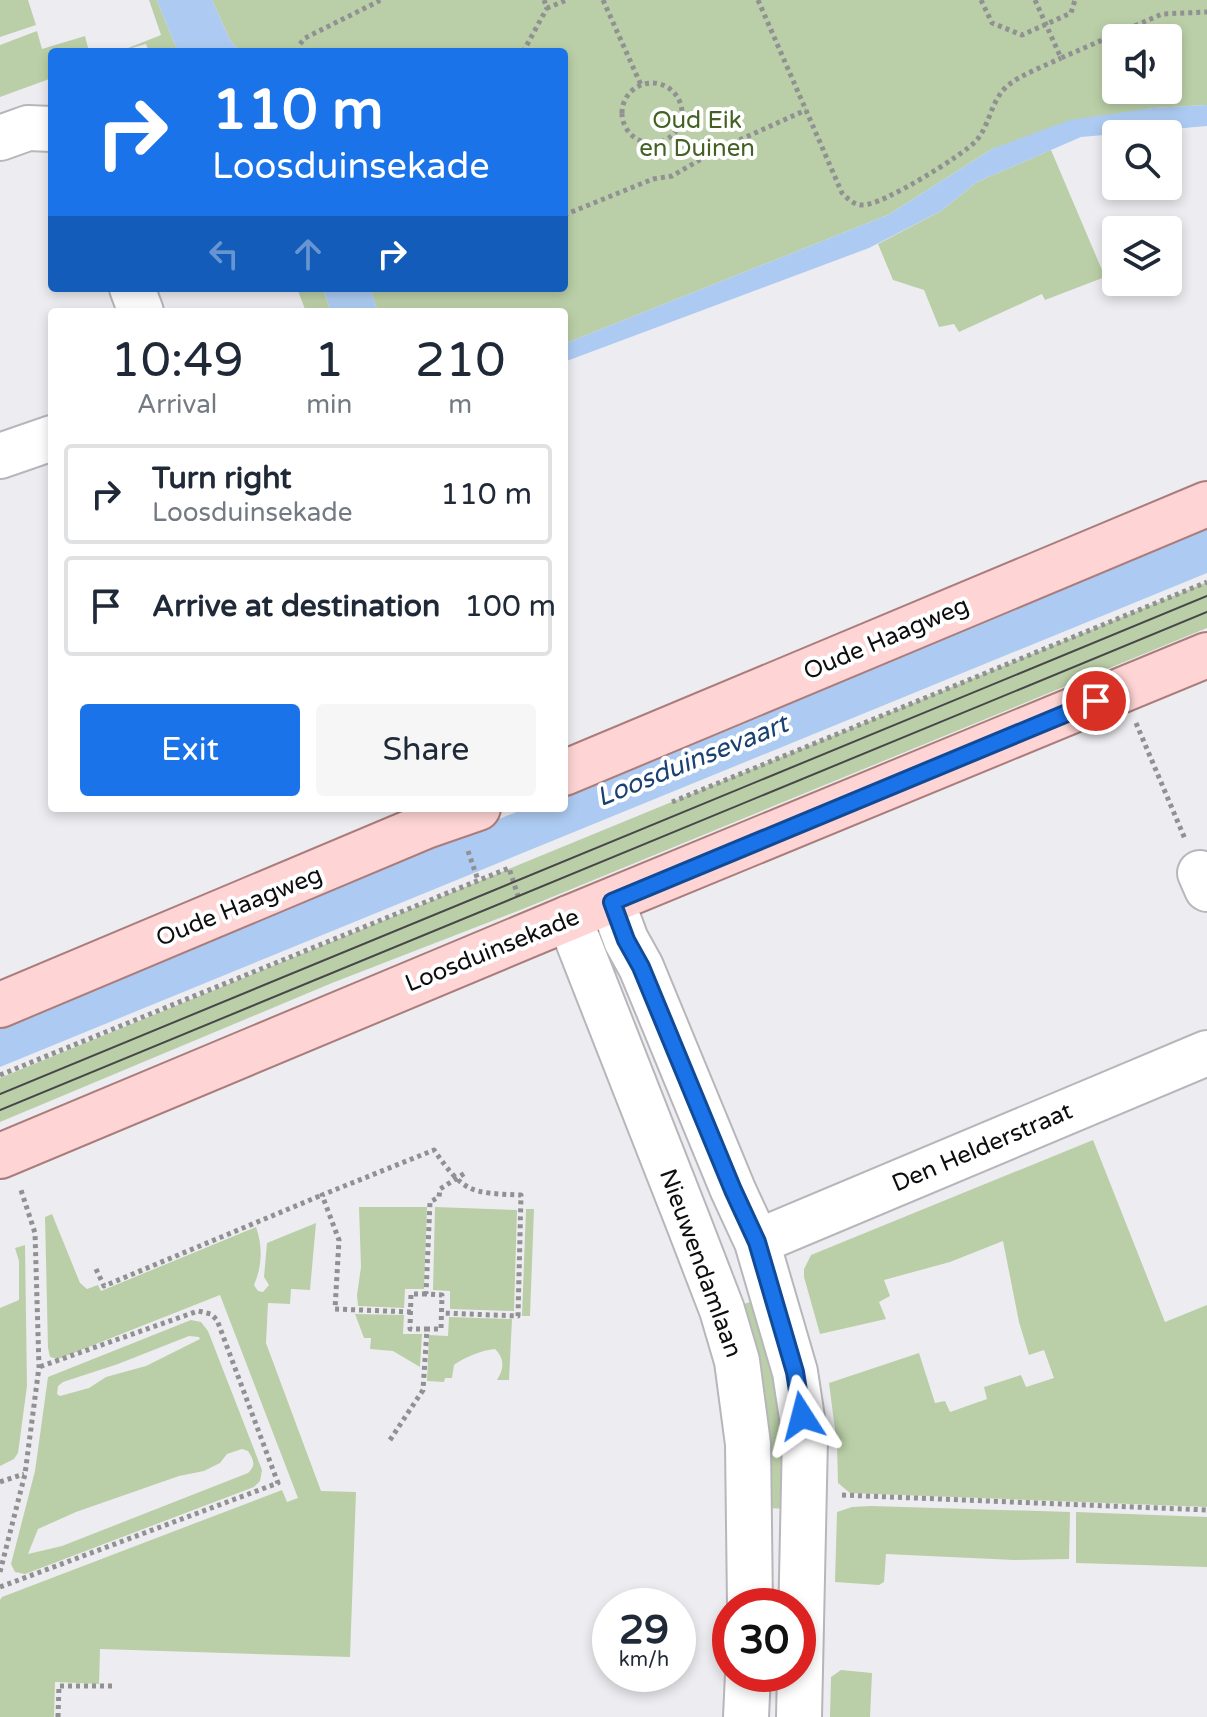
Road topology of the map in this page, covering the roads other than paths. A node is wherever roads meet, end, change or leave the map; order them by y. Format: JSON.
{"nodes":[{"id":1,"x":48,"y":129,"type":"edge"},
{"id":2,"x":0,"y":138,"type":"edge"},
{"id":3,"x":48,"y":439,"type":"edge"},
{"id":4,"x":0,"y":456,"type":"edge"},
{"id":5,"x":1207,"y":504,"type":"edge"},
{"id":6,"x":1207,"y":655,"type":"edge"},
{"id":7,"x":568,"y":771,"type":"edge"},
{"id":8,"x":470,"y":818,"type":"edge"},
{"id":9,"x":612,"y":902,"type":"junction"},
{"id":10,"x":569,"y":918,"type":"junction"},
{"id":11,"x":641,"y":967,"type":"junction"},
{"id":12,"x":594,"y":981,"type":"junction"},
{"id":13,"x":0,"y":1005,"type":"edge"},
{"id":14,"x":1207,"y":1053,"type":"edge"},
{"id":15,"x":9,"y":1167,"type":"edge"},
{"id":16,"x":757,"y":1242,"type":"junction"},
{"id":17,"x":750,"y":1588,"type":"edge"},
{"id":18,"x":747,"y":1692,"type":"edge"},
{"id":19,"x":746,"y":1717,"type":"edge"},
{"id":20,"x":799,"y":1717,"type":"edge"}],
"edges":[{"from":1,"to":2,"type":"street"},
{"from":3,"to":4,"type":"street"},
{"from":5,"to":7,"type":"main road","name":"Oude Haagweg"},
{"from":6,"to":9,"type":"main road","name":"Loosduinsekade"},
{"from":8,"to":13,"type":"main road","name":"Oude Haagweg"},
{"from":9,"to":10,"type":"main road","name":"Loosduinsekade"},
{"from":9,"to":11,"type":"street"},
{"from":10,"to":12,"type":"street","name":"Nieuwendamlaan"},
{"from":10,"to":15,"type":"main road","name":"Loosduinsekade"},
{"from":11,"to":12,"type":"street"},
{"from":11,"to":16,"type":"street"},
{"from":12,"to":17,"type":"street","name":"Nieuwendamlaan"},
{"from":14,"to":16,"type":"street","name":"Den Helderstraat"},
{"from":16,"to":20,"type":"street"},
{"from":18,"to":19,"type":"street"}]}
